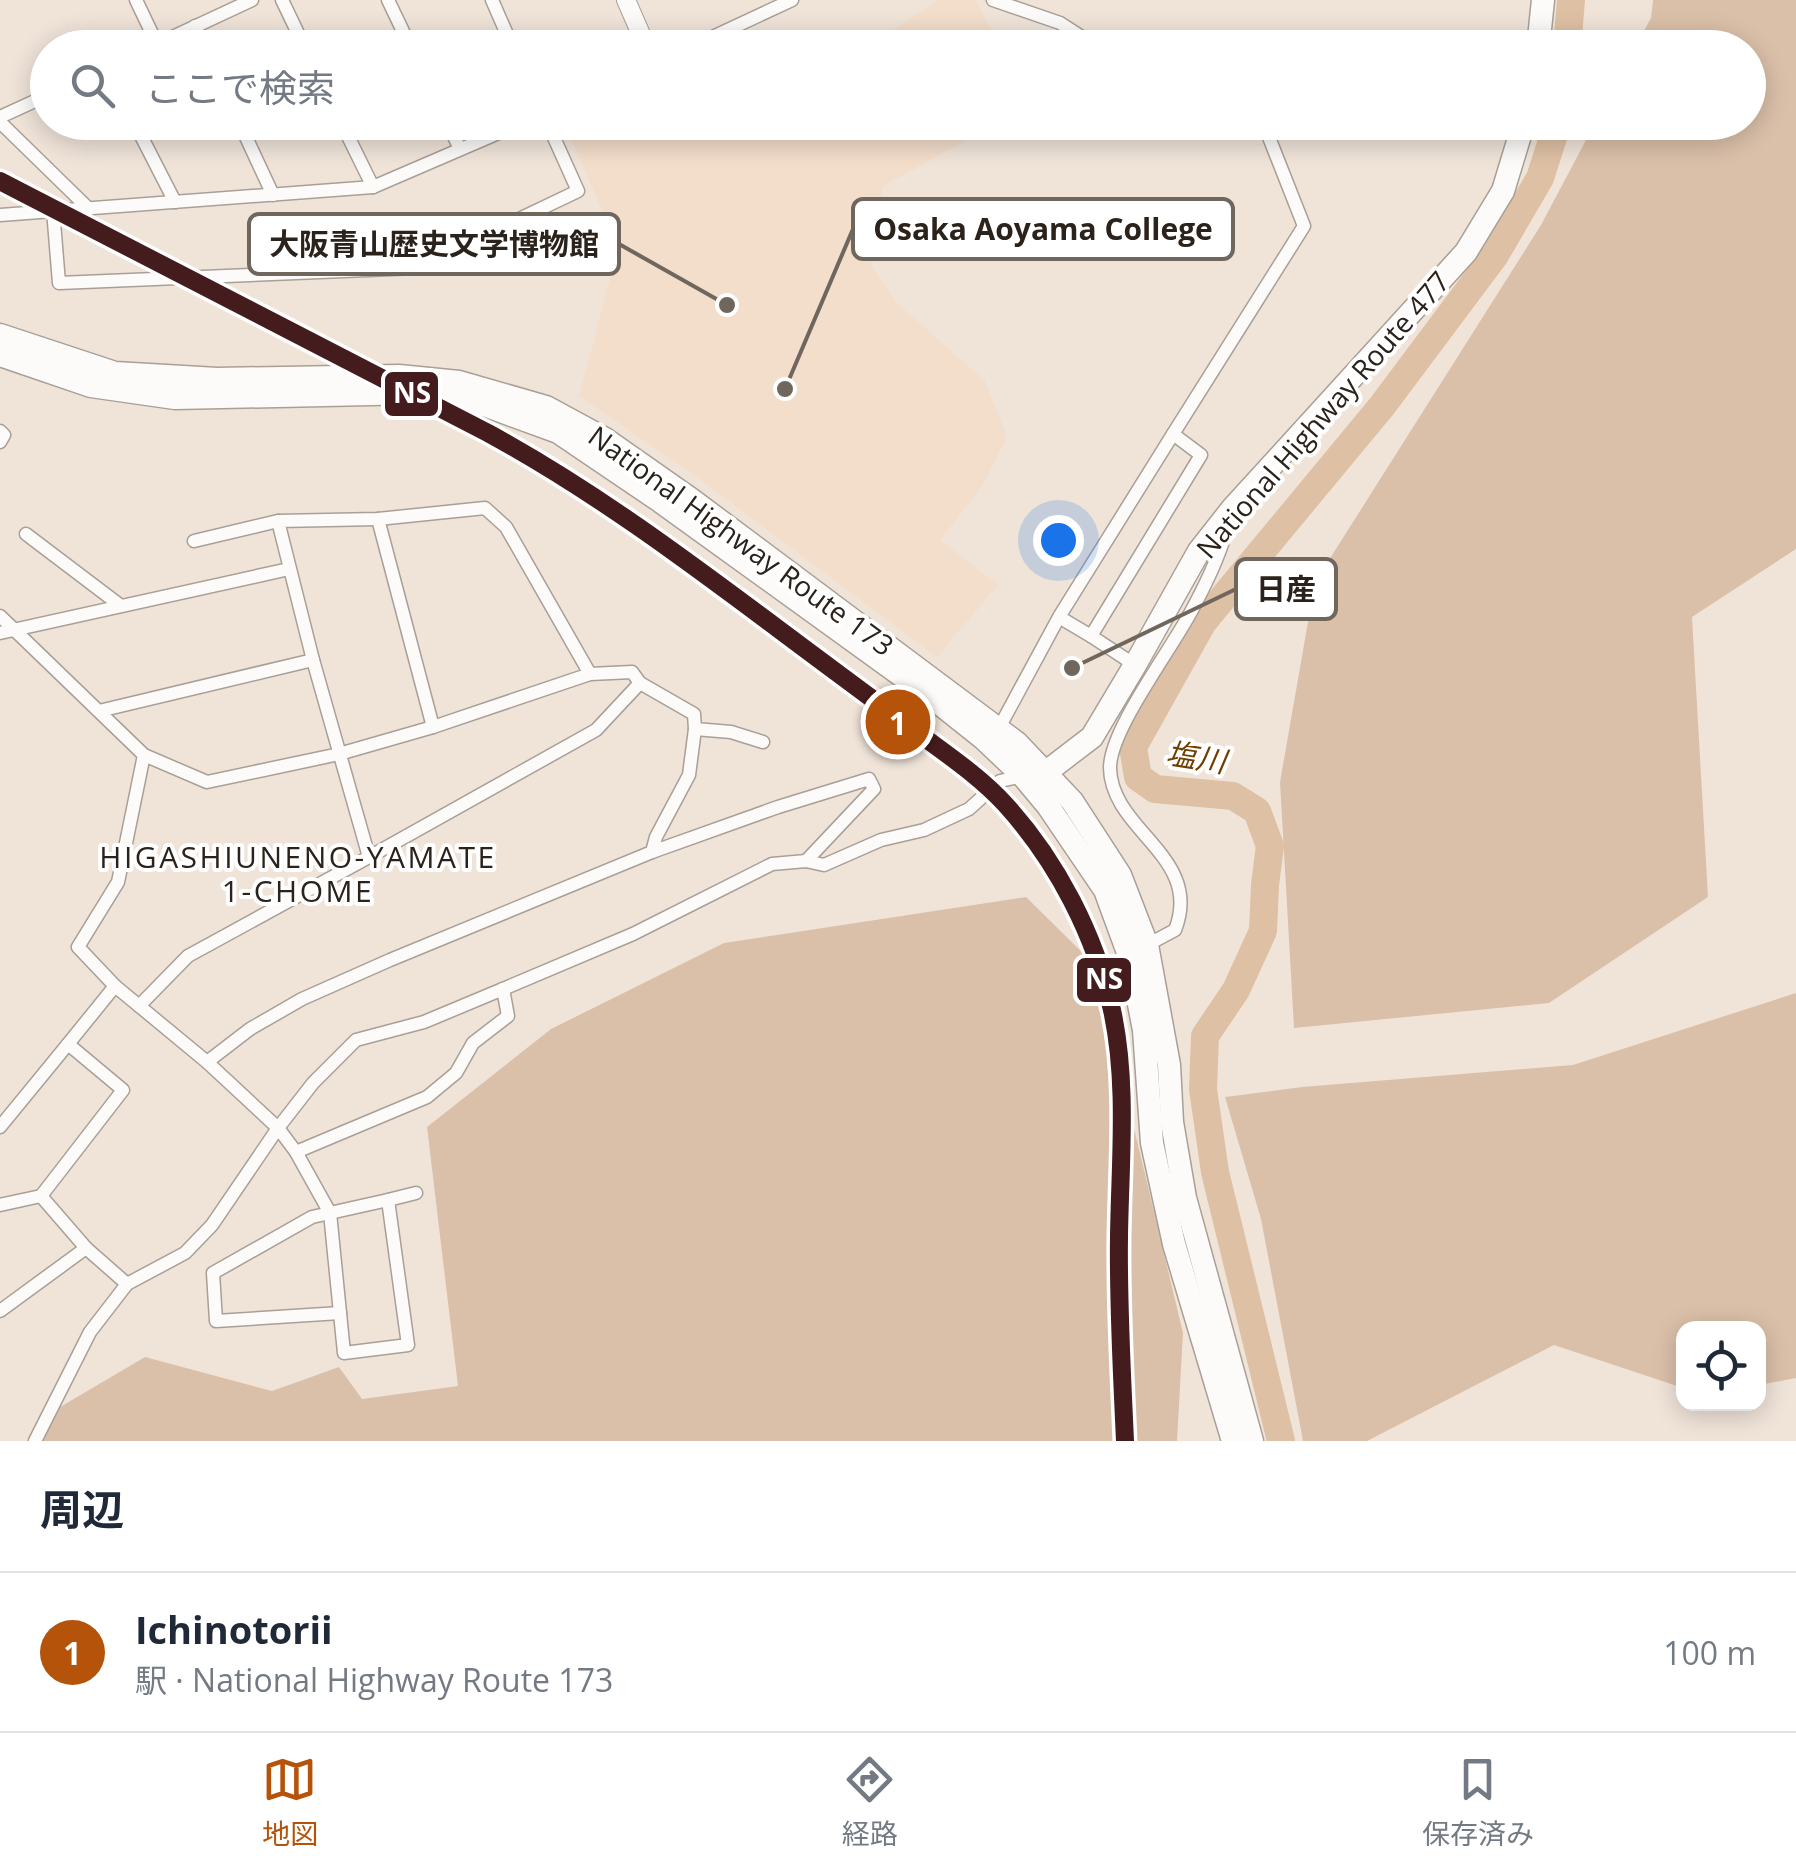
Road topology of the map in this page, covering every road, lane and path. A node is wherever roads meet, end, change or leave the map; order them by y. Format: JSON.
{"nodes":[{"id":1,"x":136,"y":0,"type":"edge"},
{"id":2,"x":252,"y":0,"type":"edge"},
{"id":3,"x":282,"y":0,"type":"edge"},
{"id":4,"x":388,"y":0,"type":"edge"},
{"id":5,"x":492,"y":0,"type":"edge"},
{"id":6,"x":626,"y":0,"type":"edge"},
{"id":7,"x":792,"y":0,"type":"edge"},
{"id":8,"x":993,"y":0,"type":"edge"},
{"id":9,"x":1543,"y":0,"type":"edge"},
{"id":10,"x":760,"y":7,"type":"edge"},
{"id":11,"x":195,"y":26,"type":"junction"},
{"id":12,"x":147,"y":30,"type":"edge"},
{"id":13,"x":187,"y":30,"type":"edge"},
{"id":14,"x":197,"y":30,"type":"edge"},
{"id":15,"x":296,"y":30,"type":"edge"},
{"id":16,"x":402,"y":30,"type":"edge"},
{"id":17,"x":505,"y":30,"type":"edge"},
{"id":18,"x":640,"y":30,"type":"edge"},
{"id":19,"x":720,"y":30,"type":"edge"},
{"id":20,"x":1071,"y":30,"type":"edge"},
{"id":21,"x":1540,"y":30,"type":"edge"},
{"id":22,"x":30,"y":103,"type":"edge"},
{"id":23,"x":0,"y":119,"type":"edge"},
{"id":24,"x":143,"y":140,"type":"edge"},
{"id":25,"x":248,"y":140,"type":"edge"},
{"id":26,"x":350,"y":140,"type":"edge"},
{"id":27,"x":456,"y":140,"type":"edge"},
{"id":28,"x":481,"y":140,"type":"edge"},
{"id":29,"x":556,"y":140,"type":"edge"},
{"id":30,"x":1270,"y":140,"type":"edge"},
{"id":31,"x":1518,"y":140,"type":"edge"},
{"id":32,"x":460,"y":149,"type":"junction"},
{"id":33,"x":373,"y":188,"type":"junction"},
{"id":34,"x":273,"y":195,"type":"junction"},
{"id":35,"x":175,"y":202,"type":"junction"},
{"id":36,"x":88,"y":208,"type":"junction"},
{"id":37,"x":53,"y":210,"type":"junction"},
{"id":38,"x":0,"y":215,"type":"edge"},
{"id":39,"x":0,"y":335,"type":"edge"},
{"id":40,"x":0,"y":355,"type":"edge"},
{"id":41,"x":0,"y":432,"type":"edge"},
{"id":42,"x":1173,"y":434,"type":"junction"},
{"id":43,"x":0,"y":442,"type":"edge"},
{"id":44,"x":1232,"y":509,"type":"junction"},
{"id":45,"x":378,"y":518,"type":"junction"},
{"id":46,"x":278,"y":522,"type":"junction"},
{"id":47,"x":26,"y":534,"type":"dead end"},
{"id":48,"x":194,"y":541,"type":"dead end"},
{"id":49,"x":288,"y":569,"type":"junction"},
{"id":50,"x":120,"y":606,"type":"junction"},
{"id":51,"x":0,"y":616,"type":"edge"},
{"id":52,"x":1058,"y":617,"type":"junction"},
{"id":53,"x":16,"y":630,"type":"junction"},
{"id":54,"x":0,"y":633,"type":"edge"},
{"id":55,"x":1091,"y":636,"type":"junction"},
{"id":56,"x":313,"y":660,"type":"junction"},
{"id":57,"x":1135,"y":665,"type":"junction"},
{"id":58,"x":590,"y":674,"type":"junction"},
{"id":59,"x":640,"y":683,"type":"junction"},
{"id":60,"x":100,"y":710,"type":"junction"},
{"id":61,"x":433,"y":727,"type":"junction"},
{"id":62,"x":999,"y":728,"type":"junction"},
{"id":63,"x":694,"y":729,"type":"junction"},
{"id":64,"x":763,"y":742,"type":"dead end"},
{"id":65,"x":339,"y":754,"type":"junction"},
{"id":66,"x":144,"y":756,"type":"junction"},
{"id":67,"x":1034,"y":774,"type":"junction"},
{"id":68,"x":652,"y":852,"type":"junction"},
{"id":69,"x":369,"y":856,"type":"junction"},
{"id":70,"x":806,"y":861,"type":"junction"},
{"id":71,"x":1147,"y":945,"type":"junction"},
{"id":72,"x":116,"y":986,"type":"junction"},
{"id":73,"x":503,"y":990,"type":"junction"},
{"id":74,"x":139,"y":1006,"type":"junction"},
{"id":75,"x":68,"y":1044,"type":"junction"},
{"id":76,"x":207,"y":1062,"type":"junction"},
{"id":77,"x":0,"y":1126,"type":"edge"},
{"id":78,"x":278,"y":1128,"type":"junction"},
{"id":79,"x":296,"y":1152,"type":"junction"},
{"id":80,"x":416,"y":1192,"type":"dead end"},
{"id":81,"x":41,"y":1196,"type":"junction"},
{"id":82,"x":388,"y":1200,"type":"junction"},
{"id":83,"x":0,"y":1205,"type":"edge"},
{"id":84,"x":330,"y":1213,"type":"junction"},
{"id":85,"x":86,"y":1248,"type":"junction"},
{"id":86,"x":128,"y":1284,"type":"junction"},
{"id":87,"x":2,"y":1307,"type":"edge"},
{"id":88,"x":340,"y":1312,"type":"junction"},
{"id":89,"x":35,"y":1441,"type":"edge"},
{"id":90,"x":1234,"y":1441,"type":"edge"},
{"id":91,"x":1252,"y":1441,"type":"edge"}],
"edges":[{"from":1,"to":12,"type":"street"},
{"from":2,"to":11,"type":"street"},
{"from":3,"to":15,"type":"street"},
{"from":4,"to":16,"type":"street"},
{"from":5,"to":17,"type":"street"},
{"from":6,"to":18,"type":"street"},
{"from":7,"to":10,"type":"street"},
{"from":8,"to":20,"type":"street"},
{"from":9,"to":21,"type":"highway"},
{"from":10,"to":19,"type":"street"},
{"from":11,"to":13,"type":"street"},
{"from":11,"to":14,"type":"street"},
{"from":22,"to":23,"type":"street"},
{"from":23,"to":36,"type":"street"},
{"from":24,"to":35,"type":"street"},
{"from":25,"to":34,"type":"street"},
{"from":26,"to":33,"type":"street"},
{"from":27,"to":32,"type":"street"},
{"from":28,"to":32,"type":"street"},
{"from":29,"to":37,"type":"street"},
{"from":30,"to":42,"type":"street"},
{"from":31,"to":44,"type":"highway","name":"National Highway Route 477"},
{"from":32,"to":33,"type":"street"},
{"from":33,"to":34,"type":"street"},
{"from":34,"to":35,"type":"street"},
{"from":35,"to":36,"type":"street"},
{"from":36,"to":37,"type":"street"},
{"from":37,"to":38,"type":"street"},
{"from":39,"to":62,"type":"highway","name":"National Highway Route 173"},
{"from":40,"to":67,"type":"highway","name":"National Highway Route 173"},
{"from":41,"to":43,"type":"street"},
{"from":42,"to":52,"type":"street"},
{"from":42,"to":55,"type":"street"},
{"from":44,"to":57,"type":"highway","name":"National Highway Route 477"},
{"from":44,"to":71,"type":"street"},
{"from":45,"to":46,"type":"street"},
{"from":45,"to":58,"type":"street"},
{"from":45,"to":61,"type":"street"},
{"from":46,"to":48,"type":"street"},
{"from":46,"to":49,"type":"street"},
{"from":47,"to":50,"type":"street"},
{"from":49,"to":50,"type":"street"},
{"from":49,"to":56,"type":"street"},
{"from":50,"to":53,"type":"street"},
{"from":51,"to":53,"type":"street"},
{"from":52,"to":55,"type":"street"},
{"from":52,"to":62,"type":"street"},
{"from":53,"to":54,"type":"street"},
{"from":53,"to":60,"type":"street"},
{"from":55,"to":57,"type":"street"},
{"from":56,"to":60,"type":"street"},
{"from":56,"to":65,"type":"street"},
{"from":57,"to":67,"type":"highway","name":"National Highway Route 477"},
{"from":58,"to":59,"type":"street"},
{"from":58,"to":61,"type":"street"},
{"from":59,"to":63,"type":"street"},
{"from":59,"to":69,"type":"street"},
{"from":60,"to":66,"type":"street"},
{"from":61,"to":65,"type":"street"},
{"from":62,"to":67,"type":"highway","name":"National Highway Route 173"},
{"from":63,"to":64,"type":"street"},
{"from":63,"to":68,"type":"street"},
{"from":65,"to":66,"type":"street"},
{"from":65,"to":69,"type":"street"},
{"from":66,"to":72,"type":"street"},
{"from":67,"to":70,"type":"street"},
{"from":67,"to":71,"type":"highway","name":"National Highway Route 173"},
{"from":67,"to":90,"type":"highway","name":"National Highway Route 173"},
{"from":68,"to":70,"type":"street"},
{"from":68,"to":76,"type":"street"},
{"from":69,"to":74,"type":"street"},
{"from":70,"to":73,"type":"street"},
{"from":71,"to":91,"type":"highway","name":"National Highway Route 173"},
{"from":72,"to":74,"type":"street"},
{"from":72,"to":75,"type":"street"},
{"from":73,"to":78,"type":"street"},
{"from":73,"to":79,"type":"street"},
{"from":74,"to":76,"type":"street"},
{"from":75,"to":77,"type":"street"},
{"from":75,"to":81,"type":"street"},
{"from":76,"to":78,"type":"street"},
{"from":78,"to":79,"type":"street"},
{"from":78,"to":86,"type":"street"},
{"from":79,"to":84,"type":"street"},
{"from":80,"to":82,"type":"street"},
{"from":81,"to":83,"type":"street"},
{"from":81,"to":85,"type":"street"},
{"from":82,"to":84,"type":"street"},
{"from":82,"to":88,"type":"street"},
{"from":84,"to":88,"type":"street"},
{"from":84,"to":88,"type":"street"},
{"from":85,"to":86,"type":"street"},
{"from":85,"to":87,"type":"street"},
{"from":86,"to":89,"type":"street"}]}
